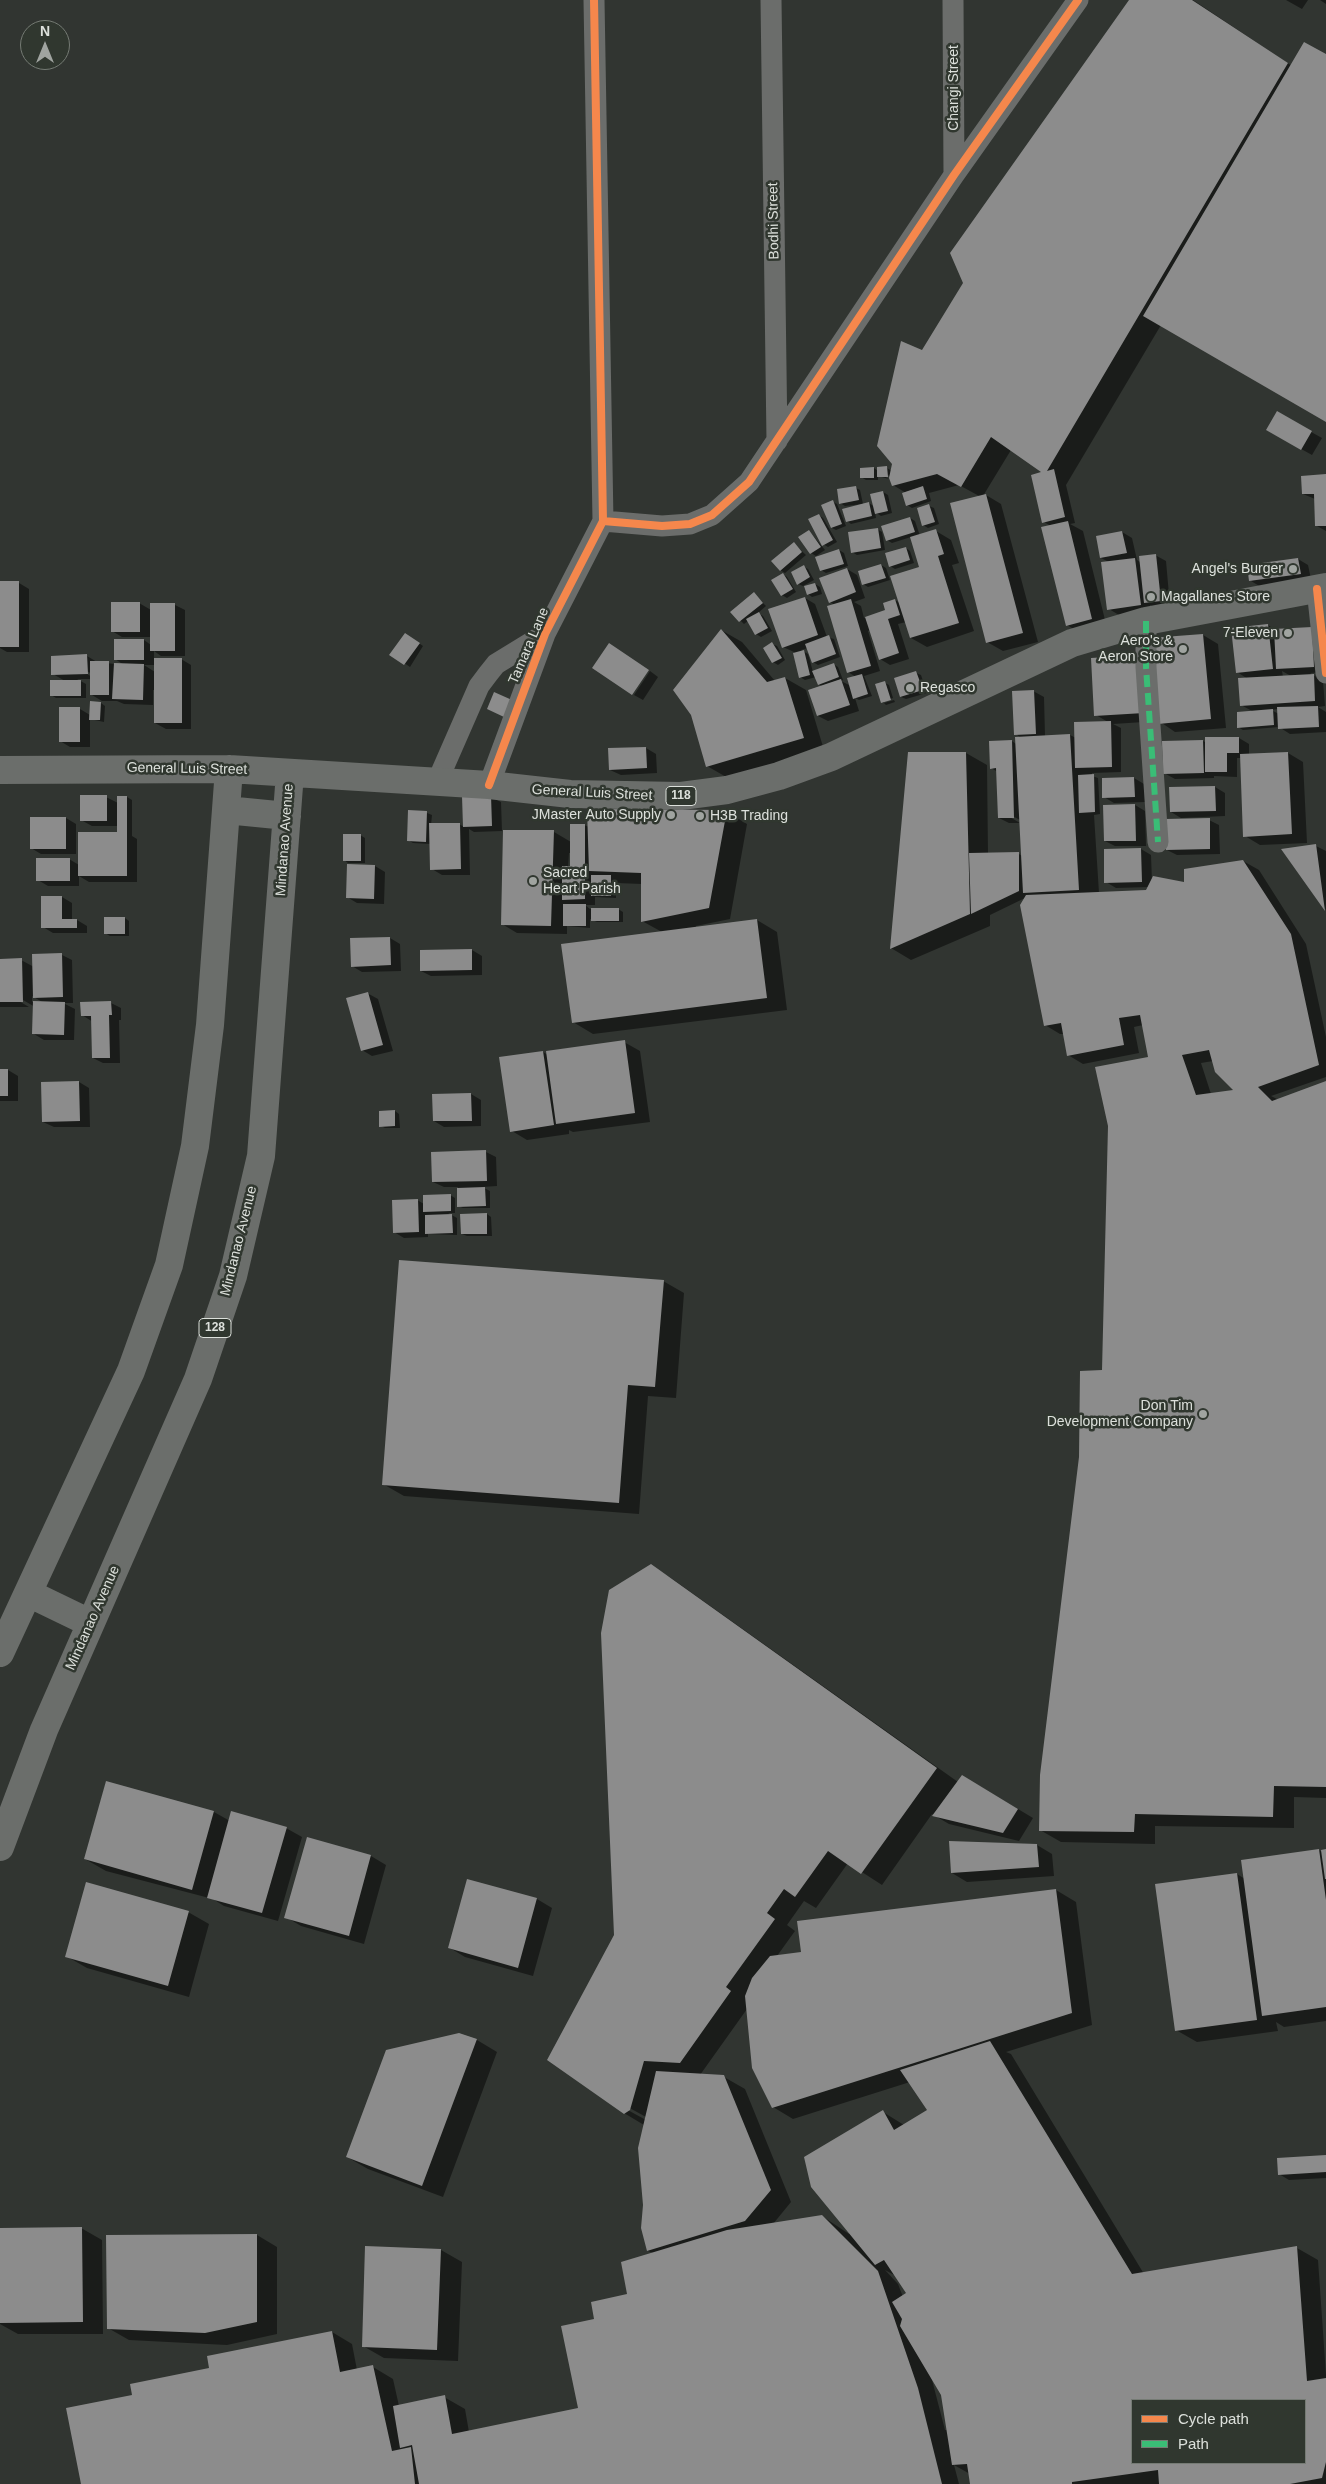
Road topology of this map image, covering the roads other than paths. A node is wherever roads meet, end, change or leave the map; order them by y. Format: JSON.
{"nodes":[{"id":1,"x":594,"y":0,"type":"edge"},
{"id":2,"x":771,"y":0,"type":"edge"},
{"id":3,"x":953,"y":0,"type":"edge"},
{"id":4,"x":1078,"y":0,"type":"edge"},
{"id":5,"x":954,"y":175,"type":"junction"},
{"id":6,"x":777,"y":441,"type":"junction"},
{"id":7,"x":603,"y":521,"type":"junction"},
{"id":8,"x":1321,"y":588,"type":"edge"},
{"id":9,"x":1146,"y":621,"type":"junction"},
{"id":10,"x":545,"y":634,"type":"junction"},
{"id":11,"x":1326,"y":673,"type":"edge"},
{"id":12,"x":229,"y":769,"type":"junction"},
{"id":13,"x":0,"y":770,"type":"edge"},
{"id":14,"x":290,"y":773,"type":"junction"},
{"id":15,"x":437,"y":782,"type":"junction"},
{"id":16,"x":489,"y":785,"type":"junction"},
{"id":17,"x":226,"y":810,"type":"junction"},
{"id":18,"x":287,"y":816,"type":"junction"},
{"id":19,"x":1158,"y":842,"type":"dead end"},
{"id":20,"x":28,"y":1593,"type":"junction"},
{"id":21,"x":90,"y":1623,"type":"junction"},
{"id":22,"x":0,"y":1654,"type":"edge"},
{"id":23,"x":0,"y":1847,"type":"edge"}],
"edges":[{"from":1,"to":7,"type":"street"},
{"from":2,"to":6,"type":"street","name":"Bodhi Street"},
{"from":3,"to":5,"type":"street","name":"Changi Street"},
{"from":4,"to":5,"type":"street"},
{"from":5,"to":6,"type":"street"},
{"from":6,"to":7,"type":"street"},
{"from":7,"to":10,"type":"street","name":"Tamara Lane"},
{"from":8,"to":9,"type":"main road","name":"General Luis Street","number":"118"},
{"from":8,"to":11,"type":"street"},
{"from":9,"to":16,"type":"main road","name":"General Luis Street","number":"118"},
{"from":9,"to":19,"type":"street"},
{"from":10,"to":15,"type":"street","name":"Tamara Lane"},
{"from":10,"to":16,"type":"street","name":"Tamara Lane"},
{"from":12,"to":13,"type":"main road","name":"General Luis Street","number":"118"},
{"from":12,"to":14,"type":"main road","name":"General Luis Street","number":"118"},
{"from":12,"to":17,"type":"main road"},
{"from":14,"to":15,"type":"main road","name":"General Luis Street","number":"118"},
{"from":14,"to":18,"type":"main road","name":"Mindanao Avenue","number":"128"},
{"from":15,"to":16,"type":"main road","name":"General Luis Street","number":"118"},
{"from":17,"to":18,"type":"main road"},
{"from":17,"to":20,"type":"main road"},
{"from":18,"to":21,"type":"main road","name":"Mindanao Avenue","number":"128"},
{"from":20,"to":21,"type":"main road"},
{"from":20,"to":22,"type":"main road"},
{"from":21,"to":23,"type":"main road","name":"Mindanao Avenue","number":"128"}]}
